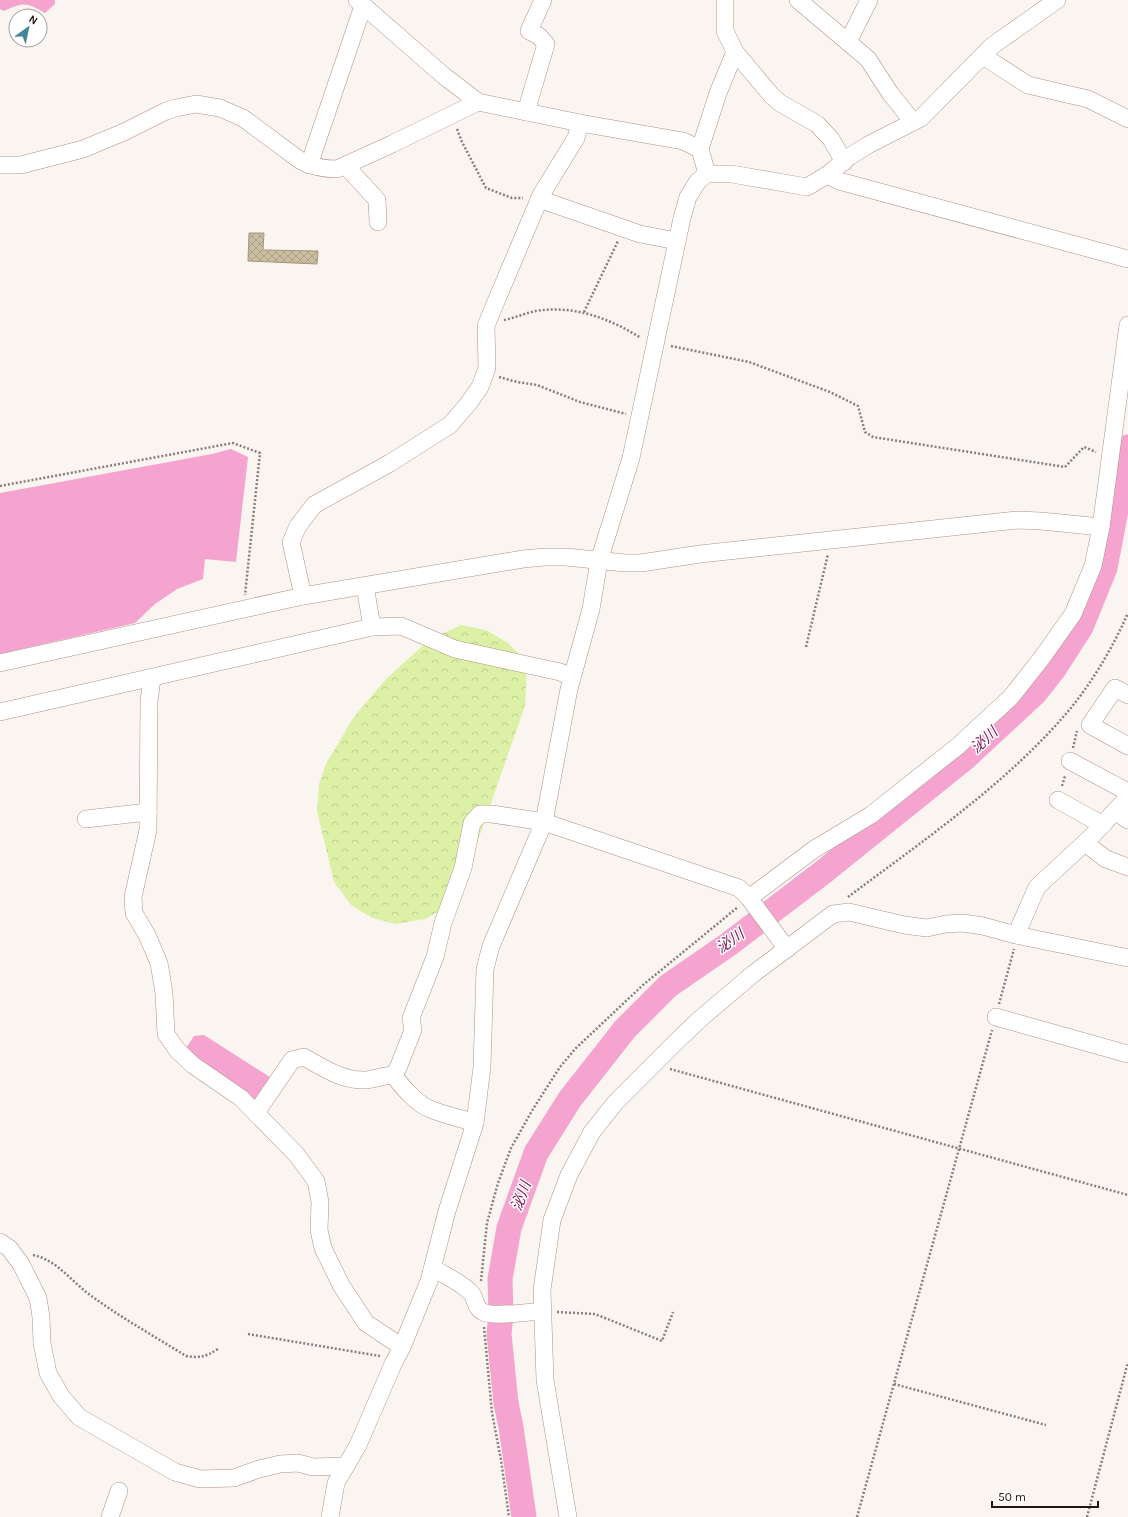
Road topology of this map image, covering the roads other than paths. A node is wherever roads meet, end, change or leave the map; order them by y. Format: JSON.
{"nodes":[{"id":1,"x":543,"y":0,"type":"edge"},
{"id":2,"x":725,"y":0,"type":"edge"},
{"id":3,"x":798,"y":0,"type":"edge"},
{"id":4,"x":869,"y":0,"type":"edge"},
{"id":5,"x":1057,"y":0,"type":"edge"},
{"id":6,"x":360,"y":3,"type":"edge"},
{"id":7,"x":848,"y":42,"type":"junction"},
{"id":8,"x":735,"y":52,"type":"junction"},
{"id":9,"x":982,"y":56,"type":"junction"},
{"id":10,"x":478,"y":102,"type":"junction"},
{"id":11,"x":526,"y":112,"type":"junction"},
{"id":12,"x":1128,"y":119,"type":"edge"},
{"id":13,"x":913,"y":122,"type":"junction"},
{"id":14,"x":580,"y":123,"type":"junction"},
{"id":15,"x":700,"y":149,"type":"junction"},
{"id":16,"x":844,"y":162,"type":"junction"},
{"id":17,"x":0,"y":165,"type":"edge"},
{"id":18,"x":309,"y":165,"type":"junction"},
{"id":19,"x":346,"y":166,"type":"junction"},
{"id":20,"x":707,"y":174,"type":"junction"},
{"id":21,"x":828,"y":174,"type":"junction"},
{"id":22,"x":539,"y":199,"type":"junction"},
{"id":23,"x":378,"y":222,"type":"dead end"},
{"id":24,"x":677,"y":241,"type":"junction"},
{"id":25,"x":1128,"y":259,"type":"edge"},
{"id":26,"x":1128,"y":325,"type":"edge"},
{"id":27,"x":1101,"y":527,"type":"junction"},
{"id":28,"x":599,"y":561,"type":"junction"},
{"id":29,"x":366,"y":586,"type":"junction"},
{"id":30,"x":303,"y":596,"type":"junction"},
{"id":31,"x":372,"y":627,"type":"junction"},
{"id":32,"x":0,"y":663,"type":"edge"},
{"id":33,"x":572,"y":677,"type":"junction"},
{"id":34,"x":152,"y":678,"type":"junction"},
{"id":35,"x":1128,"y":695,"type":"edge"},
{"id":36,"x":0,"y":712,"type":"edge"},
{"id":37,"x":1128,"y":746,"type":"edge"},
{"id":38,"x":1070,"y":761,"type":"dead end"},
{"id":39,"x":1128,"y":792,"type":"edge"},
{"id":40,"x":1128,"y":798,"type":"edge"},
{"id":41,"x":1058,"y":800,"type":"dead end"},
{"id":42,"x":148,"y":812,"type":"junction"},
{"id":43,"x":1122,"y":816,"type":"edge"},
{"id":44,"x":86,"y":819,"type":"dead end"},
{"id":45,"x":544,"y":822,"type":"junction"},
{"id":46,"x":1103,"y":825,"type":"junction"},
{"id":47,"x":1085,"y":843,"type":"junction"},
{"id":48,"x":1128,"y":867,"type":"edge"},
{"id":49,"x":751,"y":902,"type":"junction"},
{"id":50,"x":1016,"y":935,"type":"junction"},
{"id":51,"x":783,"y":945,"type":"junction"},
{"id":52,"x":1128,"y":958,"type":"edge"},
{"id":53,"x":996,"y":1017,"type":"road end"},
{"id":54,"x":1128,"y":1054,"type":"edge"},
{"id":55,"x":394,"y":1075,"type":"junction"},
{"id":56,"x":256,"y":1113,"type":"junction"},
{"id":57,"x":474,"y":1123,"type":"junction"},
{"id":58,"x":0,"y":1242,"type":"edge"},
{"id":59,"x":433,"y":1268,"type":"junction"},
{"id":60,"x":542,"y":1311,"type":"junction"},
{"id":61,"x":398,"y":1355,"type":"junction"},
{"id":62,"x":346,"y":1466,"type":"junction"},
{"id":63,"x":119,"y":1491,"type":"dead end"},
{"id":64,"x":110,"y":1517,"type":"edge"},
{"id":65,"x":330,"y":1517,"type":"edge"},
{"id":66,"x":568,"y":1517,"type":"edge"}],
"edges":[{"from":1,"to":11,"type":"street"},
{"from":2,"to":8,"type":"street"},
{"from":3,"to":7,"type":"street"},
{"from":4,"to":7,"type":"street"},
{"from":5,"to":9,"type":"street"},
{"from":6,"to":10,"type":"street"},
{"from":6,"to":18,"type":"street"},
{"from":7,"to":13,"type":"street"},
{"from":8,"to":15,"type":"street"},
{"from":8,"to":16,"type":"street"},
{"from":9,"to":12,"type":"street"},
{"from":9,"to":13,"type":"street"},
{"from":10,"to":11,"type":"street"},
{"from":10,"to":19,"type":"street"},
{"from":11,"to":14,"type":"street"},
{"from":13,"to":16,"type":"street"},
{"from":14,"to":15,"type":"street"},
{"from":14,"to":22,"type":"street"},
{"from":15,"to":20,"type":"street"},
{"from":16,"to":21,"type":"street"},
{"from":17,"to":18,"type":"street"},
{"from":18,"to":19,"type":"street"},
{"from":19,"to":23,"type":"street"},
{"from":20,"to":21,"type":"street"},
{"from":20,"to":24,"type":"street"},
{"from":21,"to":25,"type":"street"},
{"from":22,"to":24,"type":"street"},
{"from":22,"to":30,"type":"street"},
{"from":24,"to":28,"type":"street"},
{"from":26,"to":27,"type":"street"},
{"from":27,"to":28,"type":"street"},
{"from":27,"to":49,"type":"street"},
{"from":28,"to":29,"type":"street"},
{"from":28,"to":33,"type":"street"},
{"from":29,"to":30,"type":"street"},
{"from":29,"to":31,"type":"street"},
{"from":30,"to":32,"type":"street"},
{"from":31,"to":33,"type":"street"},
{"from":31,"to":34,"type":"street"},
{"from":33,"to":45,"type":"street"},
{"from":34,"to":36,"type":"street"},
{"from":34,"to":42,"type":"street"},
{"from":35,"to":37,"type":"street"},
{"from":38,"to":39,"type":"street"},
{"from":40,"to":43,"type":"street"},
{"from":41,"to":46,"type":"street"},
{"from":42,"to":44,"type":"street"},
{"from":42,"to":56,"type":"street"},
{"from":43,"to":46,"type":"street"},
{"from":45,"to":49,"type":"street"},
{"from":45,"to":55,"type":"street"},
{"from":45,"to":57,"type":"street"},
{"from":46,"to":47,"type":"street"},
{"from":47,"to":48,"type":"street"},
{"from":47,"to":50,"type":"street"},
{"from":49,"to":51,"type":"street"},
{"from":50,"to":51,"type":"street"},
{"from":50,"to":52,"type":"street"},
{"from":51,"to":60,"type":"street"},
{"from":53,"to":54,"type":"street"},
{"from":55,"to":56,"type":"street"},
{"from":55,"to":57,"type":"street"},
{"from":56,"to":61,"type":"street"},
{"from":57,"to":59,"type":"street"},
{"from":58,"to":62,"type":"street"},
{"from":59,"to":60,"type":"street"},
{"from":59,"to":61,"type":"street"},
{"from":60,"to":66,"type":"street"},
{"from":61,"to":62,"type":"street"},
{"from":62,"to":65,"type":"street"},
{"from":63,"to":64,"type":"street"}]}
